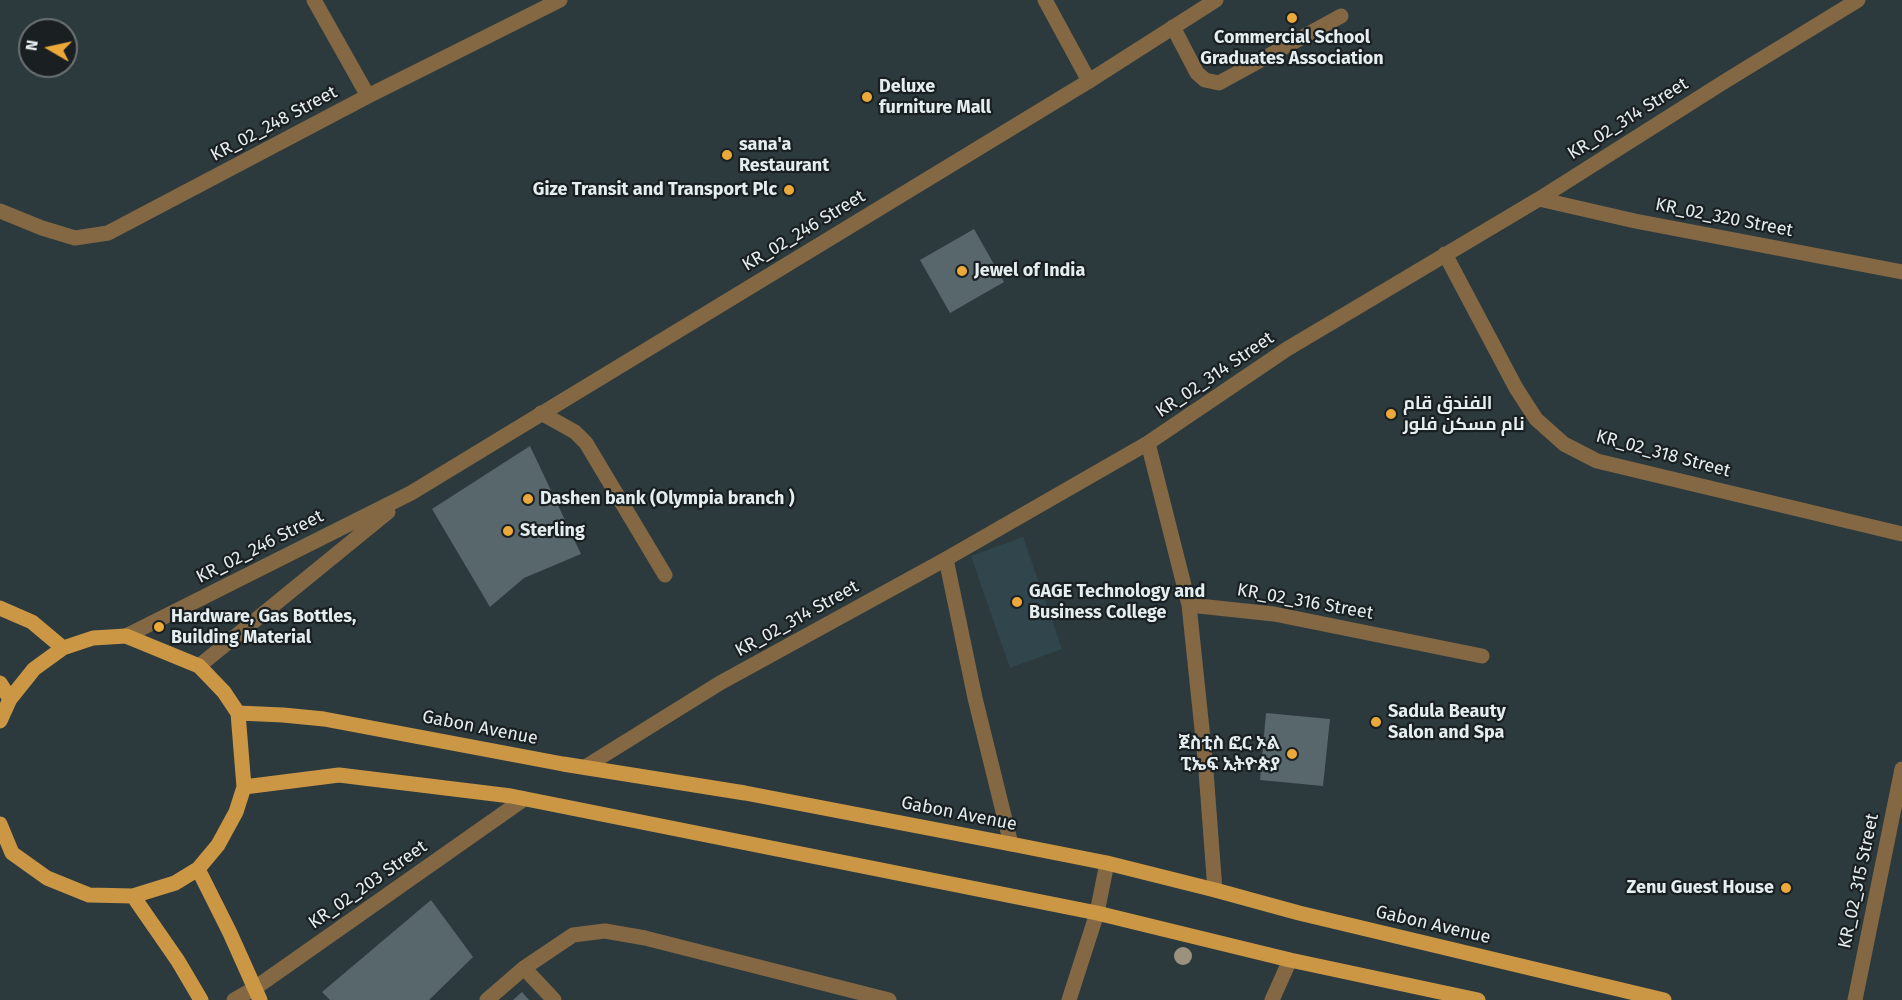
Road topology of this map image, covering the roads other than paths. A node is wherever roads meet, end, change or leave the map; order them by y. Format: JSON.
{"nodes":[{"id":1,"x":314,"y":0,"type":"edge"},
{"id":2,"x":560,"y":0,"type":"edge"},
{"id":3,"x":1045,"y":0,"type":"edge"},
{"id":4,"x":1216,"y":0,"type":"edge"},
{"id":5,"x":1858,"y":0,"type":"edge"},
{"id":6,"x":1341,"y":16,"type":"dead end"},
{"id":7,"x":1173,"y":27,"type":"junction"},
{"id":8,"x":1089,"y":81,"type":"junction"},
{"id":9,"x":368,"y":96,"type":"junction"},
{"id":10,"x":1539,"y":199,"type":"junction"},
{"id":11,"x":0,"y":211,"type":"edge"},
{"id":12,"x":1445,"y":254,"type":"junction"},
{"id":13,"x":1902,"y":272,"type":"edge"},
{"id":14,"x":542,"y":413,"type":"junction"},
{"id":15,"x":1148,"y":443,"type":"junction"},
{"id":16,"x":411,"y":493,"type":"junction"},
{"id":17,"x":1902,"y":534,"type":"edge"},
{"id":18,"x":946,"y":559,"type":"junction"},
{"id":19,"x":664,"y":575,"type":"dead end"},
{"id":20,"x":1189,"y":605,"type":"junction"},
{"id":21,"x":0,"y":608,"type":"edge"},
{"id":22,"x":126,"y":636,"type":"junction"},
{"id":23,"x":63,"y":648,"type":"junction"},
{"id":24,"x":1482,"y":656,"type":"dead end"},
{"id":25,"x":199,"y":666,"type":"junction"},
{"id":26,"x":0,"y":683,"type":"edge"},
{"id":27,"x":10,"y":699,"type":"junction"},
{"id":28,"x":238,"y":713,"type":"junction"},
{"id":29,"x":0,"y":721,"type":"edge"},
{"id":30,"x":585,"y":767,"type":"junction"},
{"id":31,"x":1902,"y":769,"type":"edge"},
{"id":32,"x":244,"y":787,"type":"junction"},
{"id":33,"x":524,"y":799,"type":"junction"},
{"id":34,"x":0,"y":824,"type":"edge"},
{"id":35,"x":1011,"y":844,"type":"junction"},
{"id":36,"x":6,"y":853,"type":"edge"},
{"id":37,"x":1107,"y":863,"type":"junction"},
{"id":38,"x":198,"y":869,"type":"junction"},
{"id":39,"x":1215,"y":890,"type":"junction"},
{"id":40,"x":133,"y":897,"type":"junction"},
{"id":41,"x":1097,"y":913,"type":"junction"},
{"id":42,"x":1290,"y":960,"type":"junction"},
{"id":43,"x":524,"y":968,"type":"junction"},
{"id":44,"x":257,"y":994,"type":"edge"},
{"id":45,"x":201,"y":1000,"type":"edge"},
{"id":46,"x":234,"y":1000,"type":"edge"},
{"id":47,"x":487,"y":1000,"type":"edge"},
{"id":48,"x":554,"y":1000,"type":"edge"},
{"id":49,"x":889,"y":1000,"type":"edge"},
{"id":50,"x":1069,"y":1000,"type":"edge"},
{"id":51,"x":1272,"y":1000,"type":"edge"},
{"id":52,"x":1478,"y":1000,"type":"edge"},
{"id":53,"x":1664,"y":1000,"type":"edge"},
{"id":54,"x":1855,"y":1000,"type":"edge"}],
"edges":[{"from":1,"to":9,"type":"street"},
{"from":2,"to":9,"type":"street","name":"KR_02_248 Street"},
{"from":3,"to":8,"type":"street"},
{"from":4,"to":7,"type":"street","name":"KR_02_246 Street"},
{"from":5,"to":10,"type":"street","name":"KR_02_314 Street"},
{"from":6,"to":7,"type":"street"},
{"from":7,"to":8,"type":"street","name":"KR_02_246 Street"},
{"from":8,"to":14,"type":"street","name":"KR_02_246 Street"},
{"from":9,"to":11,"type":"street","name":"KR_02_248 Street"},
{"from":10,"to":12,"type":"street","name":"KR_02_314 Street"},
{"from":10,"to":13,"type":"street","name":"KR_02_320 Street"},
{"from":12,"to":15,"type":"street","name":"KR_02_314 Street"},
{"from":12,"to":17,"type":"street","name":"KR_02_318 Street"},
{"from":14,"to":16,"type":"street","name":"KR_02_246 Street"},
{"from":14,"to":19,"type":"street"},
{"from":15,"to":18,"type":"street","name":"KR_02_314 Street"},
{"from":15,"to":20,"type":"street"},
{"from":16,"to":22,"type":"street","name":"KR_02_246 Street"},
{"from":16,"to":25,"type":"street","name":"KR_02_246 Street"},
{"from":18,"to":30,"type":"street","name":"KR_02_314 Street"},
{"from":18,"to":35,"type":"street"},
{"from":20,"to":24,"type":"street","name":"KR_02_316 Street"},
{"from":20,"to":39,"type":"street"},
{"from":21,"to":23,"type":"main road"},
{"from":22,"to":23,"type":"main road"},
{"from":22,"to":25,"type":"main road"},
{"from":23,"to":27,"type":"main road"},
{"from":25,"to":28,"type":"main road"},
{"from":26,"to":27,"type":"main road"},
{"from":27,"to":29,"type":"main road"},
{"from":28,"to":30,"type":"main road","name":"Gabon Avenue"},
{"from":28,"to":32,"type":"main road"},
{"from":30,"to":35,"type":"main road","name":"Gabon Avenue"},
{"from":31,"to":54,"type":"street","name":"KR_02_315 Street"},
{"from":32,"to":33,"type":"main road"},
{"from":32,"to":38,"type":"main road"},
{"from":33,"to":41,"type":"main road"},
{"from":33,"to":44,"type":"street","name":"KR_02_203 Street"},
{"from":34,"to":36,"type":"main road"},
{"from":35,"to":37,"type":"main road","name":"Gabon Avenue"},
{"from":36,"to":40,"type":"main road"},
{"from":37,"to":39,"type":"main road","name":"Gabon Avenue"},
{"from":37,"to":41,"type":"street"},
{"from":38,"to":40,"type":"main road"},
{"from":38,"to":44,"type":"main road"},
{"from":39,"to":53,"type":"main road","name":"Gabon Avenue"},
{"from":40,"to":45,"type":"main road"},
{"from":41,"to":42,"type":"main road"},
{"from":41,"to":50,"type":"street"},
{"from":42,"to":51,"type":"street"},
{"from":42,"to":52,"type":"main road"},
{"from":43,"to":47,"type":"street"},
{"from":43,"to":48,"type":"street"},
{"from":43,"to":49,"type":"street"},
{"from":44,"to":46,"type":"street","name":"KR_02_203 Street"}]}
